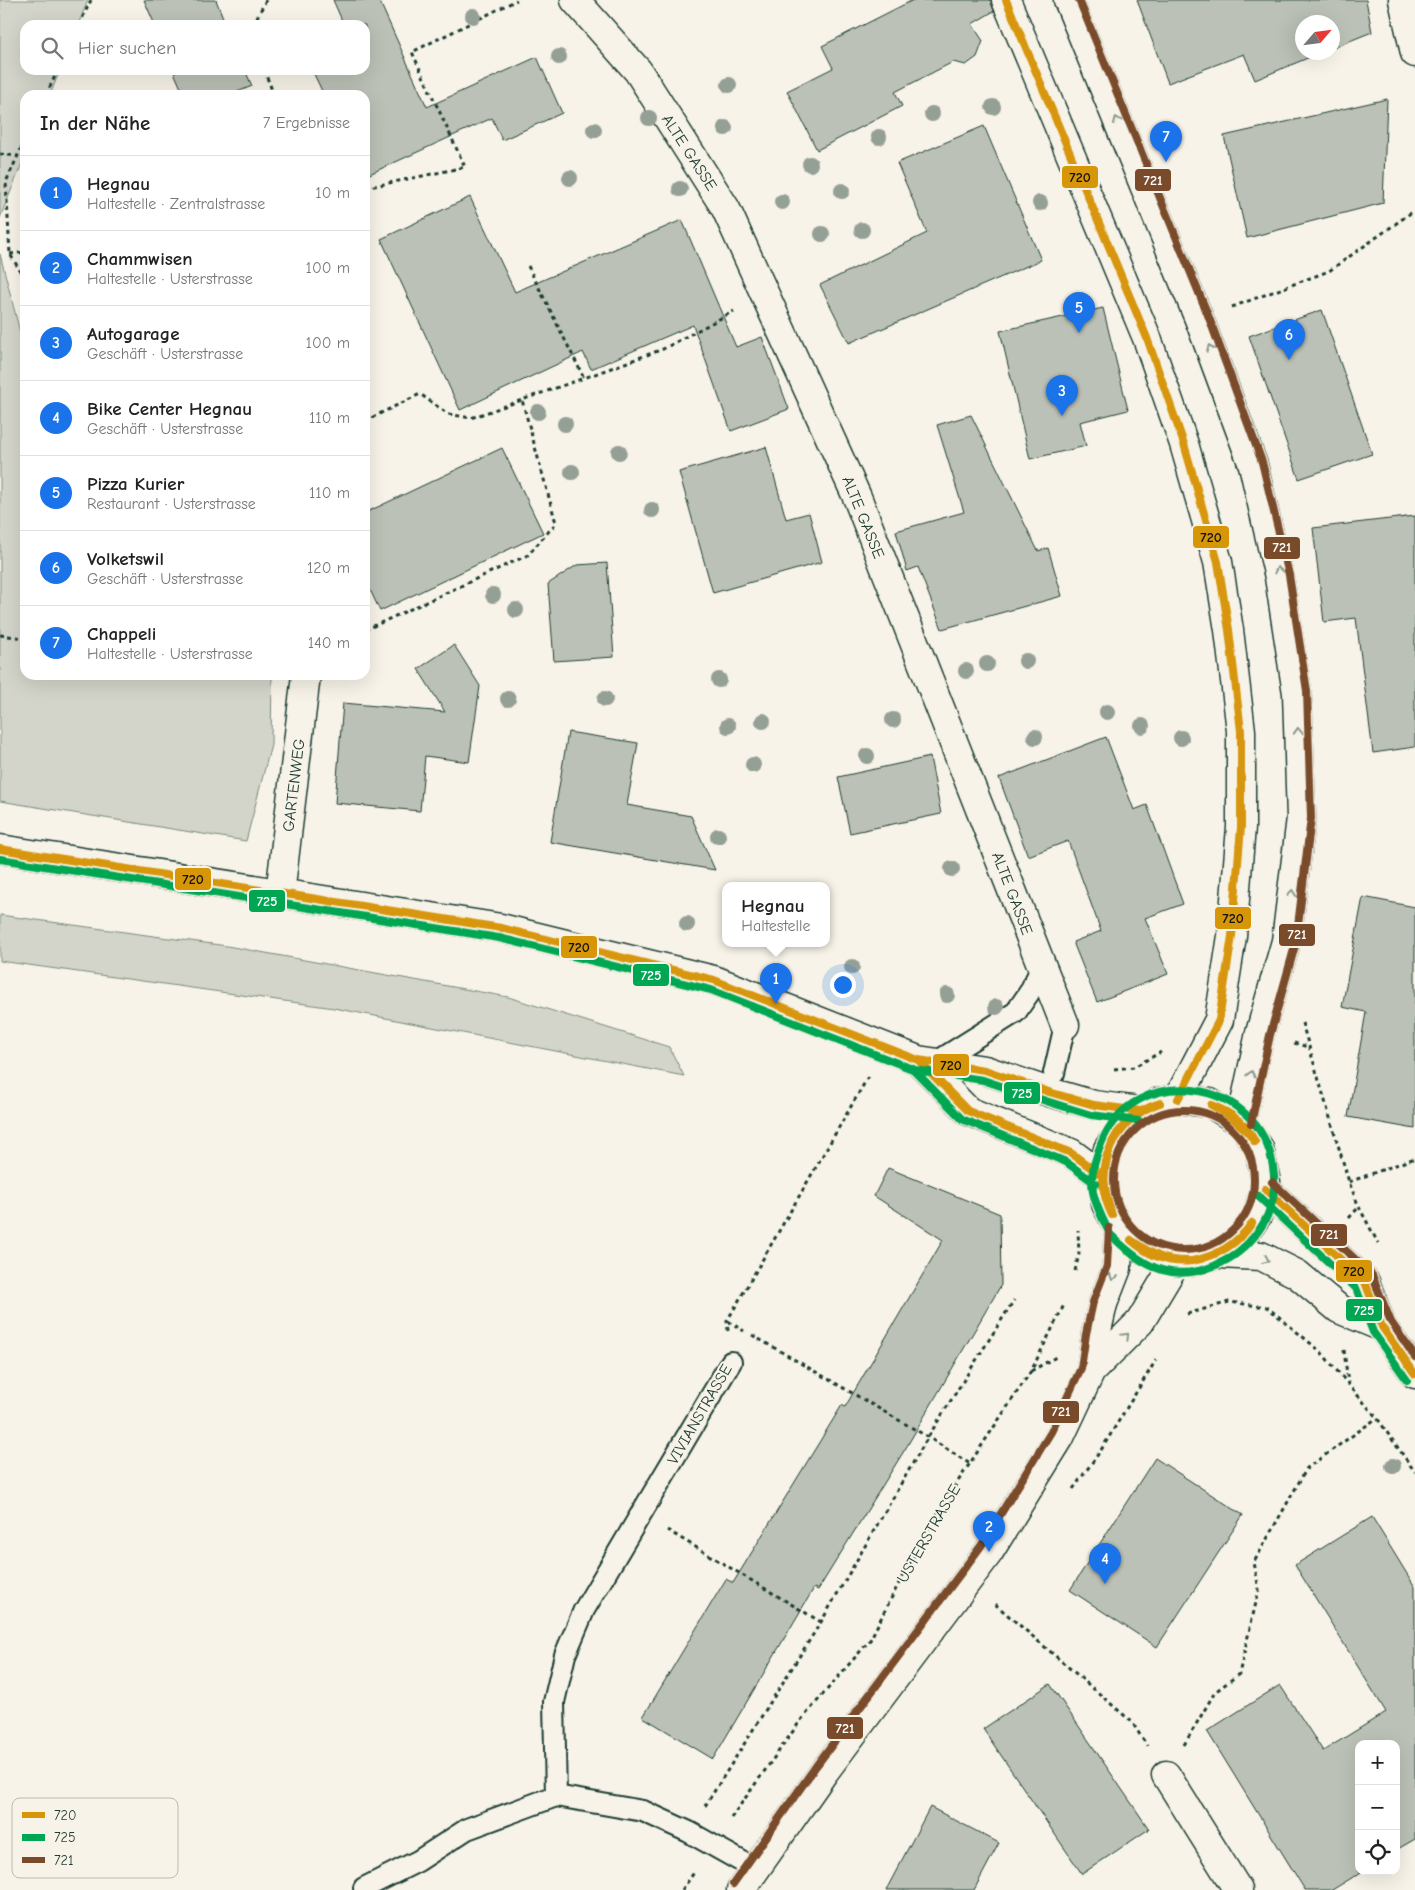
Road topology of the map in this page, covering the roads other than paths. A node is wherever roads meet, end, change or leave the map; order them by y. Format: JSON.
{"nodes":[{"id":1,"x":575,"y":0,"type":"edge"},
{"id":2,"x":1006,"y":0,"type":"edge"},
{"id":3,"x":1068,"y":0,"type":"edge"},
{"id":4,"x":1403,"y":0,"type":"edge"},
{"id":5,"x":1415,"y":52,"type":"edge"},
{"id":6,"x":305,"y":680,"type":"edge"},
{"id":7,"x":0,"y":849,"type":"edge"},
{"id":8,"x":280,"y":894,"type":"junction"},
{"id":9,"x":1042,"y":967,"type":"junction"},
{"id":10,"x":1065,"y":1025,"type":"joint"},
{"id":11,"x":927,"y":1061,"type":"junction"},
{"id":12,"x":1054,"y":1073,"type":"dead end"},
{"id":13,"x":1178,"y":1099,"type":"junction"},
{"id":14,"x":1140,"y":1111,"type":"junction"},
{"id":15,"x":1241,"y":1122,"type":"junction"},
{"id":16,"x":1102,"y":1176,"type":"junction"},
{"id":17,"x":1265,"y":1189,"type":"junction"},
{"id":18,"x":1119,"y":1229,"type":"junction"},
{"id":19,"x":1218,"y":1254,"type":"junction"},
{"id":20,"x":1176,"y":1262,"type":"junction"},
{"id":21,"x":1382,"y":1328,"type":"junction"},
{"id":22,"x":731,"y":1362,"type":"road end"},
{"id":23,"x":1091,"y":1370,"type":"junction"},
{"id":24,"x":1415,"y":1374,"type":"edge"},
{"id":25,"x":1166,"y":1775,"type":"road end"},
{"id":26,"x":556,"y":1796,"type":"junction"},
{"id":27,"x":748,"y":1880,"type":"edge"},
{"id":28,"x":364,"y":1888,"type":"dead end"},
{"id":29,"x":1238,"y":1890,"type":"edge"}],
"edges":[{"from":1,"to":9,"type":"main road","name":"ALTE GASSE"},
{"from":2,"to":13,"type":"main road"},
{"from":15,"to":3,"type":"main road","one_way":true},
{"from":4,"to":5,"type":"main road"},
{"from":6,"to":8,"type":"main road","name":"GARTENWEG"},
{"from":7,"to":8,"type":"main road"},
{"from":8,"to":11,"type":"main road"},
{"from":9,"to":10,"type":"main road","name":"ALTE GASSE"},
{"from":9,"to":11,"type":"lane"},
{"from":10,"to":12,"type":"lane","name":"ALTE GASSE"},
{"from":11,"to":14,"type":"main road"},
{"from":11,"to":16,"type":"main road"},
{"from":13,"to":14,"type":"main road"},
{"from":13,"to":15,"type":"main road"},
{"from":14,"to":16,"type":"main road"},
{"from":15,"to":17,"type":"main road"},
{"from":16,"to":18,"type":"main road"},
{"from":17,"to":19,"type":"main road"},
{"from":17,"to":21,"type":"main road"},
{"from":18,"to":20,"type":"main road"},
{"from":18,"to":23,"type":"main road","one_way":true},
{"from":19,"to":20,"type":"main road"},
{"from":19,"to":21,"type":"main road","one_way":true},
{"from":23,"to":20,"type":"main road","one_way":true},
{"from":21,"to":24,"type":"main road"},
{"from":22,"to":26,"type":"lane","name":"VIVIANSTRASSE"},
{"from":23,"to":27,"type":"main road"},
{"from":25,"to":29,"type":"main road"},
{"from":26,"to":27,"type":"lane"},
{"from":26,"to":28,"type":"lane"}]}
